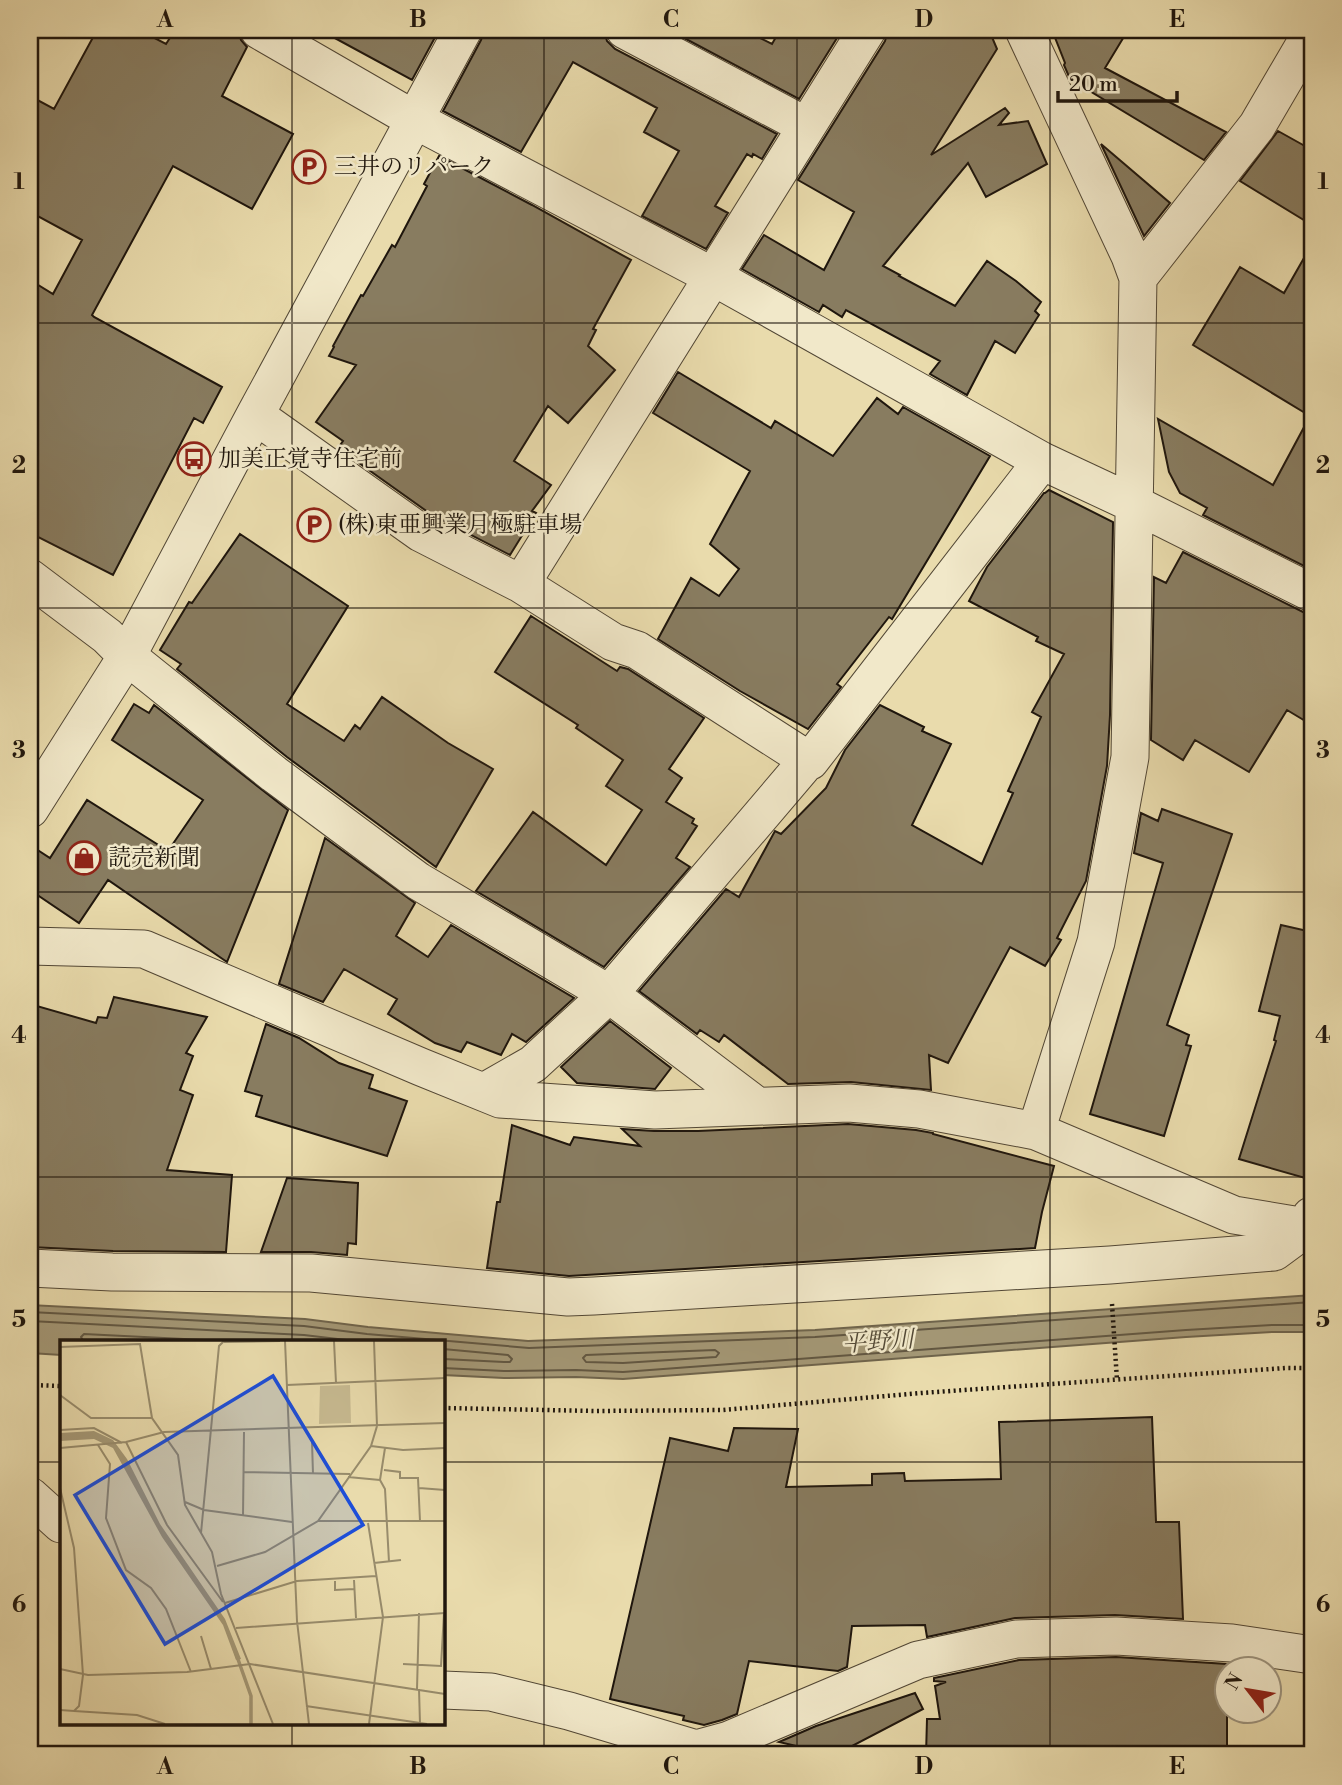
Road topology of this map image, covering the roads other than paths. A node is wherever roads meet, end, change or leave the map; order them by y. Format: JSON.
{"nodes":[{"id":1,"x":259,"y":30,"type":"edge"},
{"id":2,"x":464,"y":30,"type":"edge"},
{"id":3,"x":625,"y":30,"type":"edge"},
{"id":4,"x":867,"y":30,"type":"edge"},
{"id":5,"x":1024,"y":30,"type":"edge"},
{"id":6,"x":1312,"y":32,"type":"edge"},
{"id":7,"x":415,"y":120,"type":"junction"},
{"id":8,"x":806,"y":126,"type":"junction"},
{"id":9,"x":712,"y":276,"type":"junction"},
{"id":10,"x":1138,"y":278,"type":"junction"},
{"id":11,"x":255,"y":415,"type":"junction"},
{"id":12,"x":1042,"y":461,"type":"junction"},
{"id":13,"x":1134,"y":504,"type":"junction"},
{"id":14,"x":30,"y":578,"type":"edge"},
{"id":15,"x":521,"y":584,"type":"junction"},
{"id":16,"x":1312,"y":593,"type":"edge"},
{"id":17,"x":128,"y":656,"type":"junction"},
{"id":18,"x":808,"y":760,"type":"junction"},
{"id":19,"x":30,"y":809,"type":"edge"},
{"id":20,"x":30,"y":946,"type":"edge"},
{"id":21,"x":609,"y":994,"type":"junction"},
{"id":22,"x":484,"y":1092,"type":"junction"},
{"id":23,"x":757,"y":1106,"type":"junction"},
{"id":24,"x":1036,"y":1132,"type":"junction"},
{"id":25,"x":1311,"y":1222,"type":"edge"},
{"id":26,"x":30,"y":1268,"type":"edge"},
{"id":27,"x":30,"y":1496,"type":"edge"},
{"id":28,"x":60,"y":1523,"type":"edge"},
{"id":29,"x":1312,"y":1655,"type":"edge"},
{"id":30,"x":444,"y":1690,"type":"edge"}],
"edges":[{"from":1,"to":7,"type":"street"},
{"from":2,"to":7,"type":"street"},
{"from":3,"to":8,"type":"street"},
{"from":4,"to":8,"type":"street"},
{"from":5,"to":10,"type":"street"},
{"from":6,"to":10,"type":"street"},
{"from":7,"to":9,"type":"street"},
{"from":7,"to":11,"type":"street"},
{"from":8,"to":9,"type":"street"},
{"from":9,"to":12,"type":"street"},
{"from":9,"to":15,"type":"street"},
{"from":10,"to":13,"type":"street"},
{"from":11,"to":15,"type":"street"},
{"from":11,"to":17,"type":"street"},
{"from":12,"to":13,"type":"street"},
{"from":12,"to":18,"type":"street"},
{"from":13,"to":16,"type":"street"},
{"from":13,"to":24,"type":"street"},
{"from":14,"to":17,"type":"street"},
{"from":15,"to":18,"type":"street"},
{"from":17,"to":19,"type":"street"},
{"from":17,"to":21,"type":"street"},
{"from":18,"to":21,"type":"street"},
{"from":20,"to":22,"type":"street"},
{"from":21,"to":22,"type":"street"},
{"from":21,"to":23,"type":"street"},
{"from":22,"to":23,"type":"street"},
{"from":23,"to":24,"type":"street"},
{"from":24,"to":25,"type":"street"},
{"from":25,"to":26,"type":"street"},
{"from":27,"to":28,"type":"street"},
{"from":29,"to":30,"type":"street"}]}
